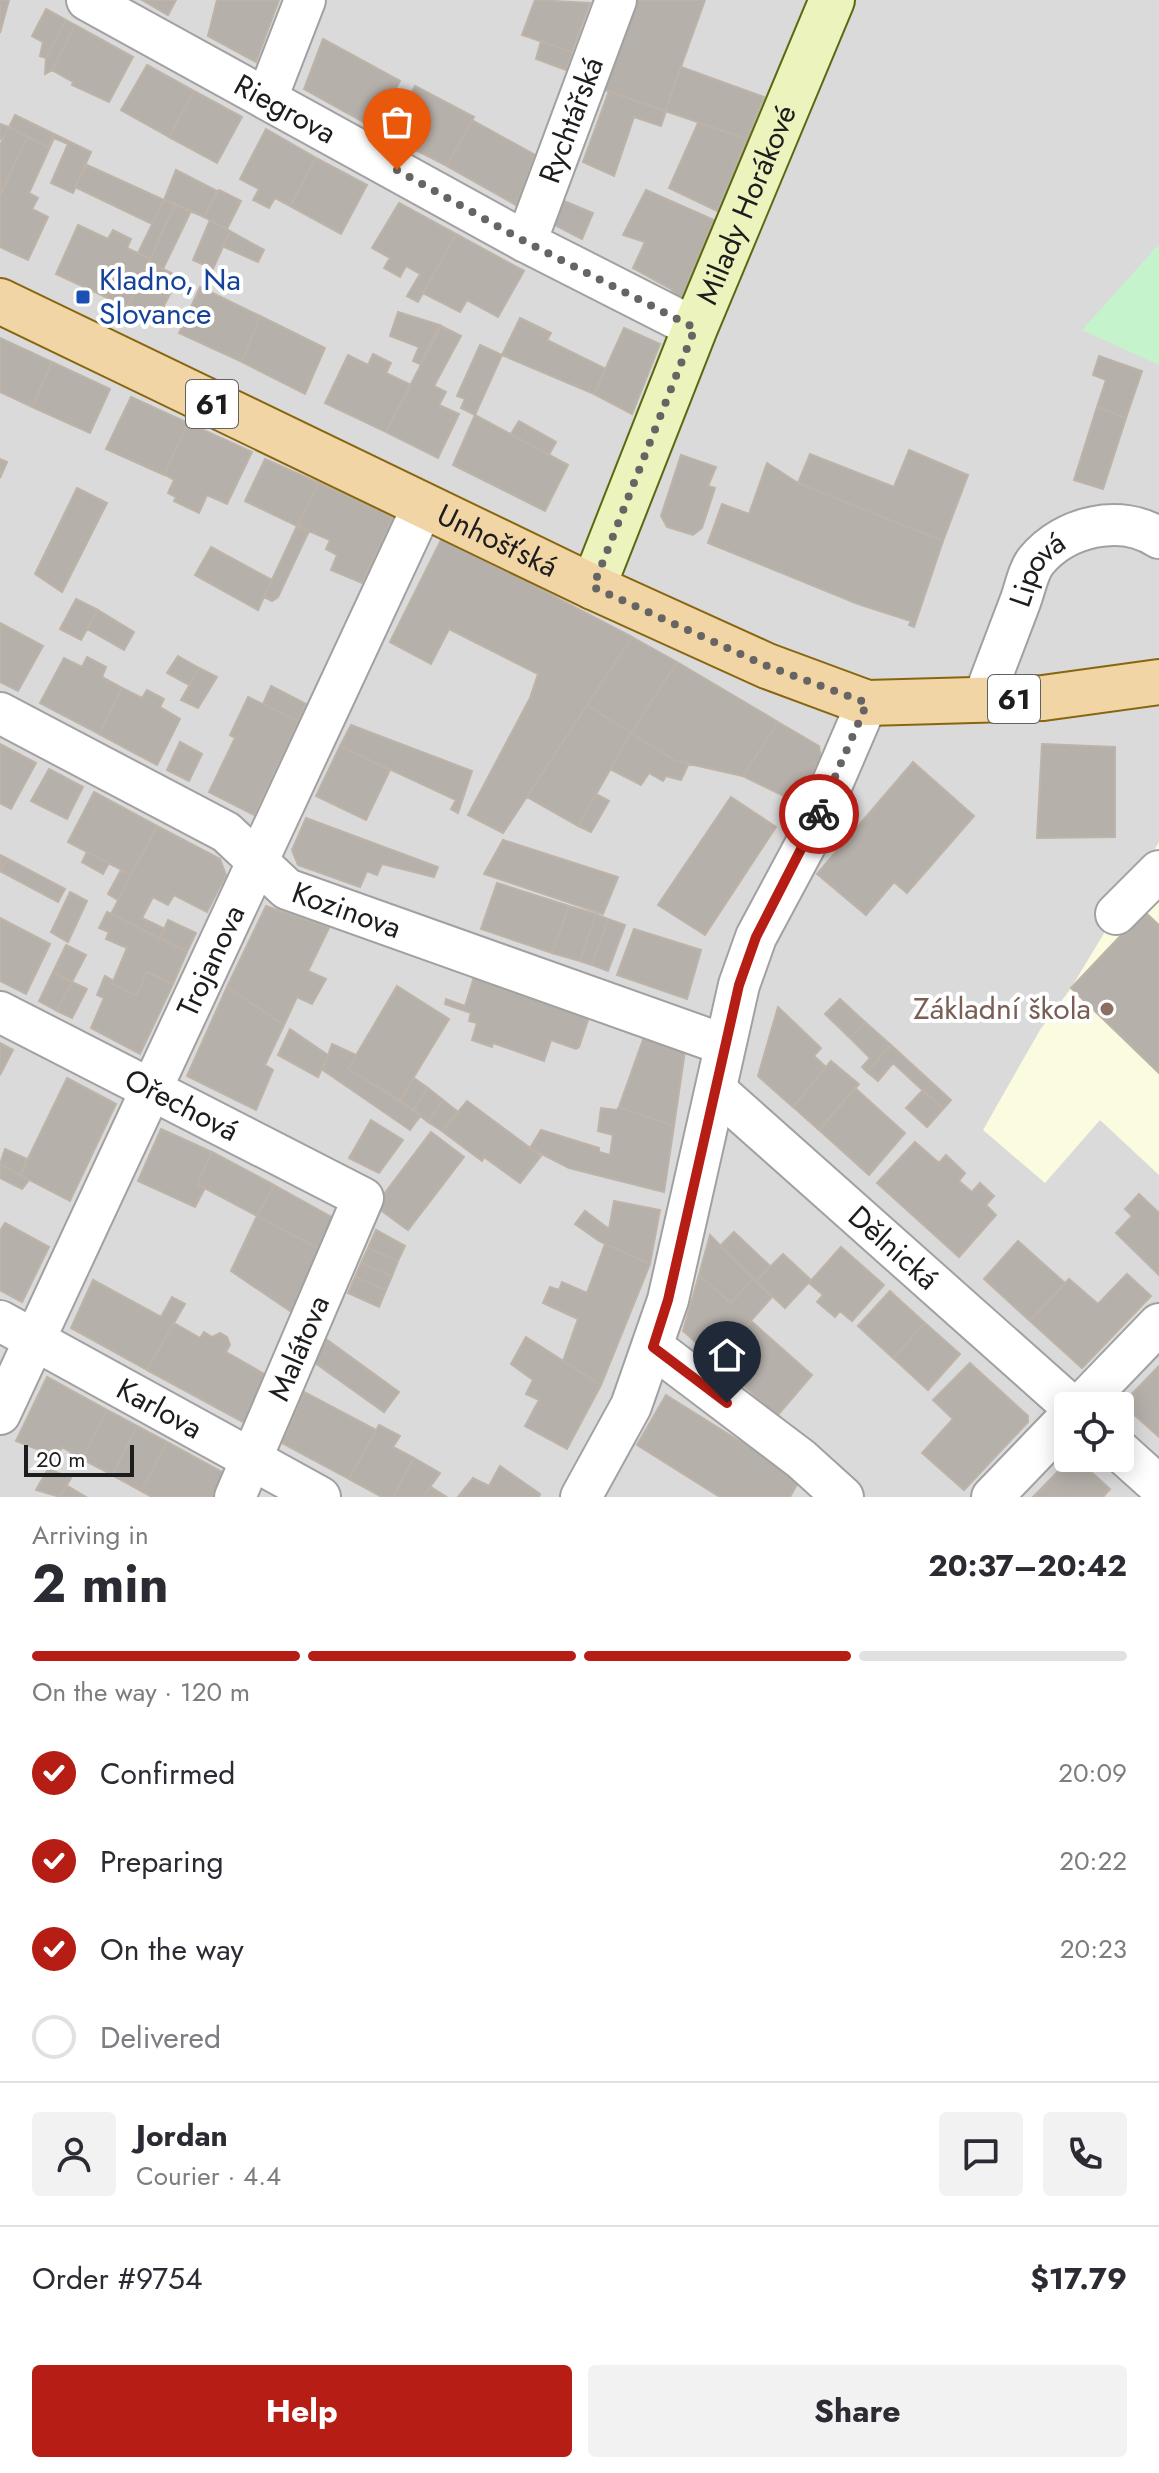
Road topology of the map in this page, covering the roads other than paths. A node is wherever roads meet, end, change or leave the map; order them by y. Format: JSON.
{"nodes":[{"id":1,"x":87,"y":0,"type":"edge"},
{"id":2,"x":305,"y":0,"type":"edge"},
{"id":3,"x":616,"y":0,"type":"edge"},
{"id":4,"x":832,"y":0,"type":"edge"},
{"id":5,"x":267,"y":98,"type":"junction"},
{"id":6,"x":526,"y":242,"type":"junction"},
{"id":7,"x":0,"y":301,"type":"edge"},
{"id":8,"x":695,"y":328,"type":"junction"},
{"id":9,"x":423,"y":506,"type":"junction"},
{"id":10,"x":1159,"y":538,"type":"edge"},
{"id":11,"x":593,"y":587,"type":"junction"},
{"id":12,"x":1159,"y":682,"type":"edge"},
{"id":13,"x":983,"y":700,"type":"junction"},
{"id":14,"x":867,"y":703,"type":"junction"},
{"id":15,"x":0,"y":713,"type":"edge"},
{"id":16,"x":259,"y":865,"type":"junction"},
{"id":17,"x":1159,"y":871,"type":"edge"},
{"id":18,"x":1116,"y":914,"type":"dead end"},
{"id":19,"x":0,"y":1012,"type":"edge"},
{"id":20,"x":725,"y":1045,"type":"junction"},
{"id":21,"x":151,"y":1091,"type":"junction"},
{"id":22,"x":717,"y":1091,"type":"junction"},
{"id":23,"x":363,"y":1198,"type":"joint"},
{"id":24,"x":0,"y":1321,"type":"edge"},
{"id":25,"x":1159,"y":1324,"type":"edge"},
{"id":26,"x":35,"y":1340,"type":"junction"},
{"id":27,"x":653,"y":1347,"type":"junction"},
{"id":28,"x":1055,"y":1392,"type":"edge"},
{"id":29,"x":1093,"y":1392,"type":"edge"},
{"id":30,"x":0,"y":1414,"type":"edge"},
{"id":31,"x":1054,"y":1433,"type":"edge"},
{"id":32,"x":252,"y":1459,"type":"junction"},
{"id":33,"x":1134,"y":1464,"type":"edge"},
{"id":34,"x":1159,"y":1486,"type":"edge"},
{"id":35,"x":235,"y":1497,"type":"edge"},
{"id":36,"x":320,"y":1497,"type":"edge"},
{"id":37,"x":581,"y":1497,"type":"edge"},
{"id":38,"x":843,"y":1497,"type":"edge"},
{"id":39,"x":992,"y":1497,"type":"edge"}],
"edges":[{"from":1,"to":5,"type":"street","name":"Riegrova"},
{"from":2,"to":5,"type":"street"},
{"from":3,"to":6,"type":"street","name":"Rychtářská"},
{"from":4,"to":8,"type":"main road","name":"Milady Horákové"},
{"from":5,"to":6,"type":"street","name":"Riegrova"},
{"from":6,"to":8,"type":"street","name":"Riegrova"},
{"from":7,"to":9,"type":"main road","name":"Unhošťská","number":"61"},
{"from":8,"to":11,"type":"main road","name":"Milady Horákové"},
{"from":9,"to":11,"type":"main road","name":"Unhošťská","number":"61"},
{"from":9,"to":16,"type":"street","name":"Trojanova"},
{"from":10,"to":13,"type":"street","name":"Lipová"},
{"from":11,"to":14,"type":"main road","name":"Unhošťská","number":"61"},
{"from":12,"to":13,"type":"main road","name":"Unhošťská","number":"61"},
{"from":13,"to":14,"type":"main road","name":"Unhošťská","number":"61"},
{"from":14,"to":20,"type":"street"},
{"from":15,"to":16,"type":"street","name":"Kozinova"},
{"from":16,"to":20,"type":"street","name":"Kozinova"},
{"from":16,"to":21,"type":"street","name":"Trojanova"},
{"from":17,"to":18,"type":"street"},
{"from":19,"to":21,"type":"street","name":"Ořechová"},
{"from":20,"to":22,"type":"street"},
{"from":21,"to":23,"type":"street","name":"Ořechová"},
{"from":21,"to":26,"type":"street","name":"Trojanova"},
{"from":22,"to":27,"type":"street"},
{"from":22,"to":28,"type":"street","name":"Dělnická"},
{"from":23,"to":32,"type":"street","name":"Malátova"},
{"from":24,"to":26,"type":"street","name":"Karlova"},
{"from":25,"to":29,"type":"street"},
{"from":26,"to":30,"type":"street","name":"Trojanova"},
{"from":26,"to":32,"type":"street","name":"Karlova"},
{"from":27,"to":37,"type":"street"},
{"from":27,"to":38,"type":"street"},
{"from":31,"to":39,"type":"street"},
{"from":32,"to":35,"type":"street","name":"Malátova"},
{"from":32,"to":36,"type":"street","name":"Karlova"},
{"from":33,"to":34,"type":"street"}]}
